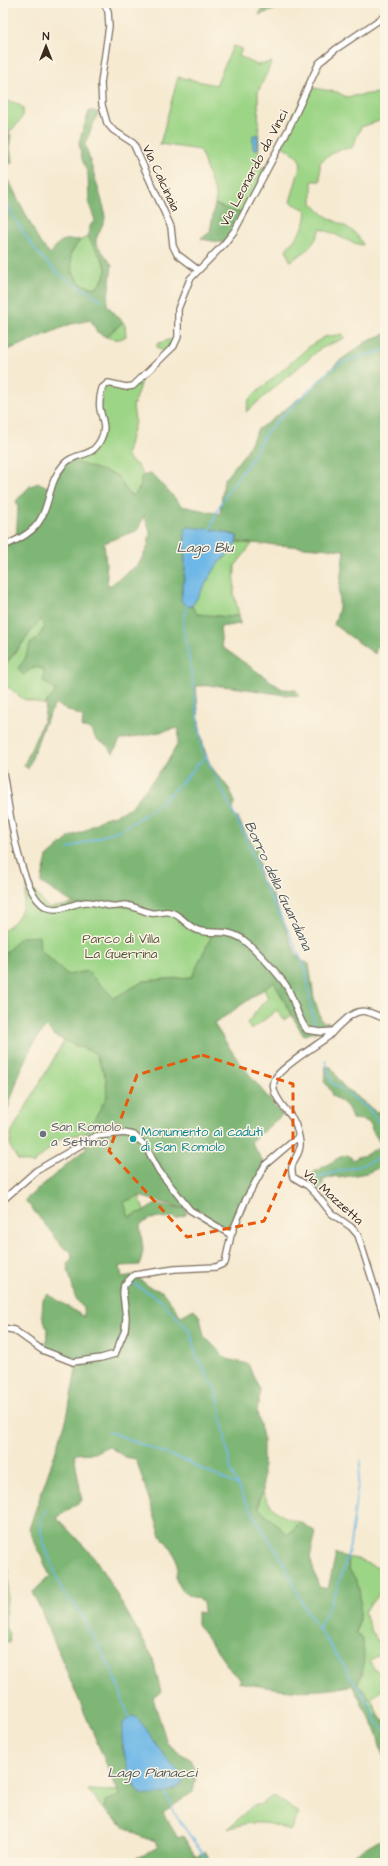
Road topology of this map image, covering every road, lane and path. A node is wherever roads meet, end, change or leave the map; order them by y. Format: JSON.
{"nodes":[{"id":1,"x":104,"y":3,"type":"edge"},
{"id":2,"x":385,"y":16,"type":"edge"},
{"id":3,"x":198,"y":270,"type":"junction"},
{"id":4,"x":3,"y":546,"type":"edge"},
{"id":5,"x":3,"y":772,"type":"edge"},
{"id":6,"x":385,"y":1019,"type":"edge"},
{"id":7,"x":333,"y":1031,"type":"junction"},
{"id":8,"x":298,"y":1137,"type":"junction"},
{"id":9,"x":3,"y":1200,"type":"edge"},
{"id":10,"x":231,"y":1235,"type":"junction"},
{"id":11,"x":385,"y":1320,"type":"edge"},
{"id":12,"x":3,"y":1328,"type":"edge"}],
"edges":[{"from":1,"to":3,"type":"street","name":"Via Calcinaia"},
{"from":2,"to":3,"type":"street","name":"Via Leonardo da Vinci"},
{"from":3,"to":4,"type":"street","name":"Via Leonardo da Vinci"},
{"from":5,"to":7,"type":"street"},
{"from":6,"to":7,"type":"street"},
{"from":7,"to":8,"type":"street"},
{"from":8,"to":10,"type":"street"},
{"from":8,"to":11,"type":"street","name":"Via Mazzetta"},
{"from":9,"to":10,"type":"street"},
{"from":10,"to":12,"type":"street"}]}
